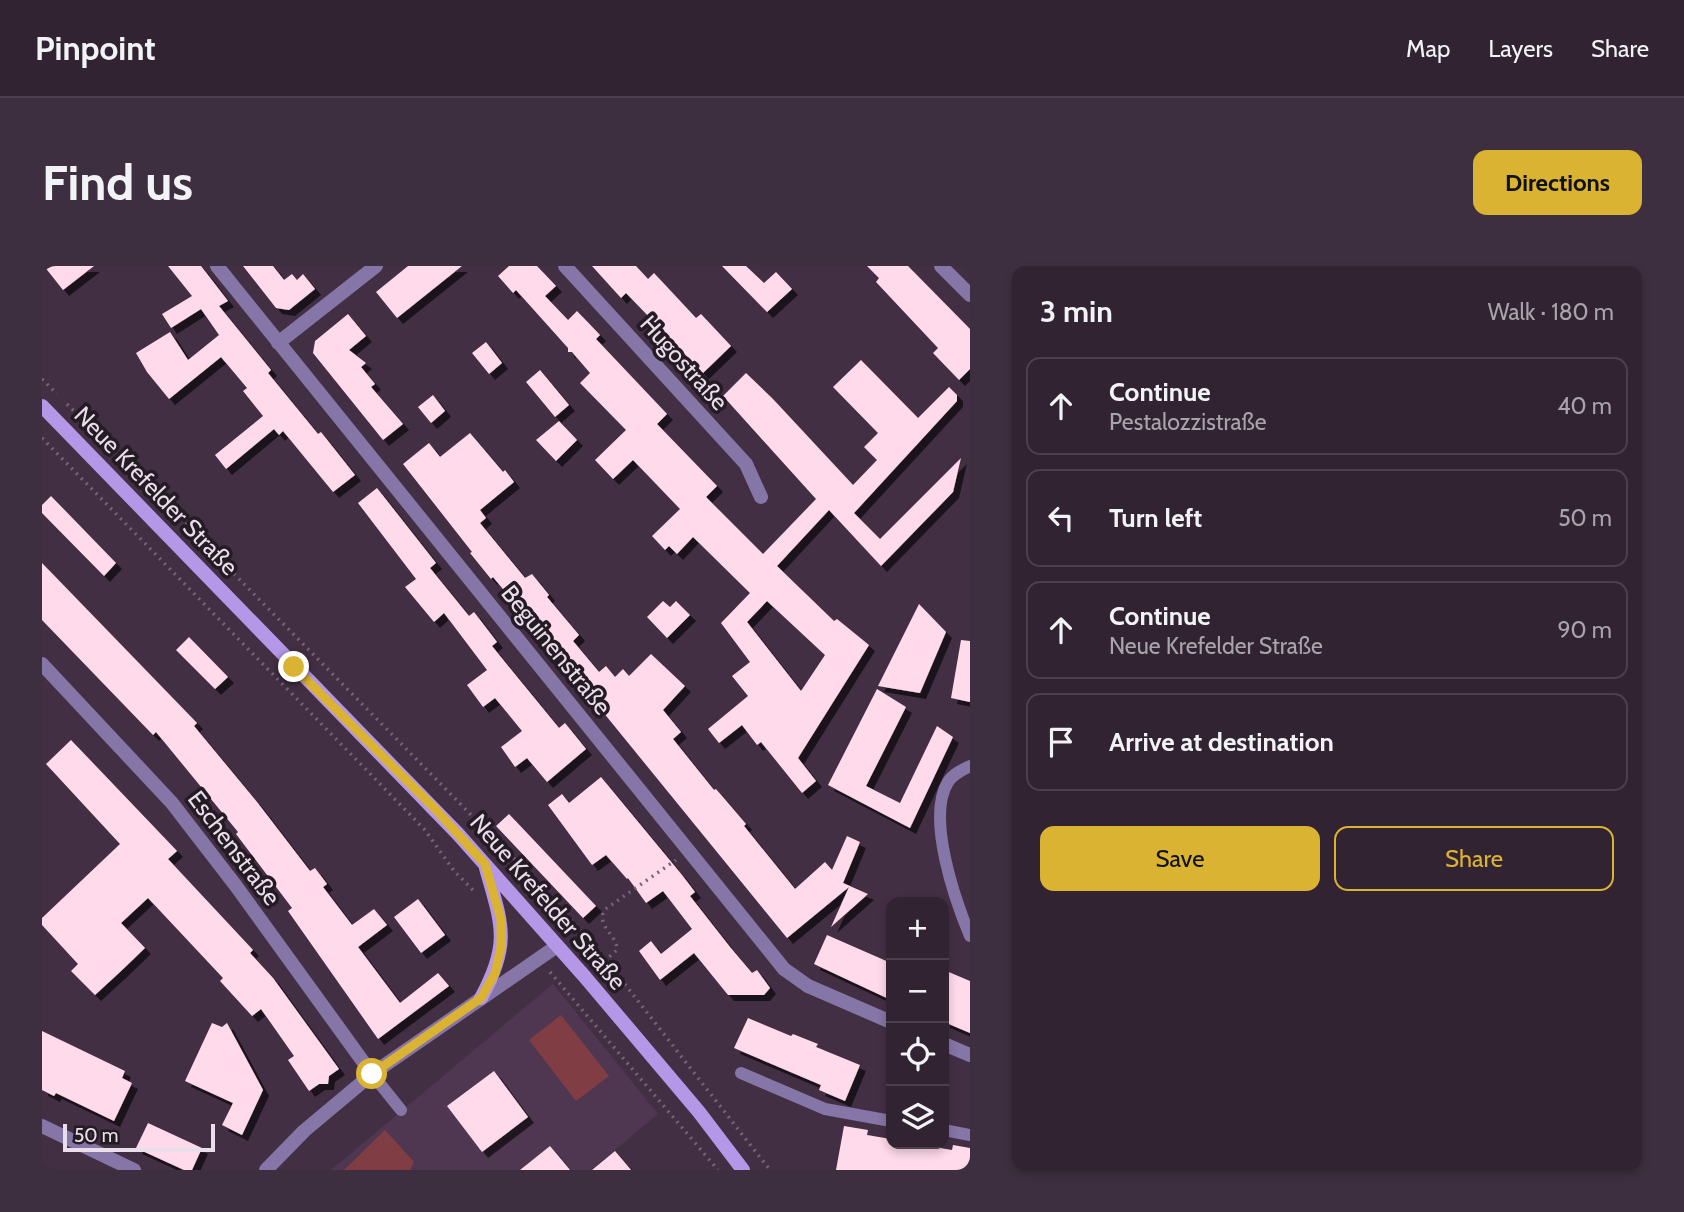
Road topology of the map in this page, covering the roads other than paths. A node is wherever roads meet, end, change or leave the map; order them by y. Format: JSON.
{"nodes":[{"id":1,"x":218,"y":266,"type":"edge"},
{"id":2,"x":376,"y":266,"type":"edge"},
{"id":3,"x":565,"y":266,"type":"edge"},
{"id":4,"x":940,"y":266,"type":"edge"},
{"id":5,"x":970,"y":295,"type":"edge"},
{"id":6,"x":278,"y":342,"type":"junction"},
{"id":7,"x":42,"y":405,"type":"edge"},
{"id":8,"x":761,"y":497,"type":"dead end"},
{"id":9,"x":42,"y":664,"type":"edge"},
{"id":10,"x":970,"y":766,"type":"edge"},
{"id":11,"x":485,"y":864,"type":"junction"},
{"id":12,"x":970,"y":936,"type":"edge"},
{"id":13,"x":557,"y":946,"type":"junction"},
{"id":14,"x":481,"y":998,"type":"junction"},
{"id":15,"x":886,"y":1020,"type":"edge"},
{"id":16,"x":949,"y":1046,"type":"edge"},
{"id":17,"x":970,"y":1055,"type":"edge"},
{"id":18,"x":741,"y":1073,"type":"dead end"},
{"id":19,"x":372,"y":1074,"type":"junction"},
{"id":20,"x":401,"y":1110,"type":"dead end"},
{"id":21,"x":886,"y":1121,"type":"edge"},
{"id":22,"x":42,"y":1126,"type":"edge"},
{"id":23,"x":949,"y":1131,"type":"edge"},
{"id":24,"x":970,"y":1135,"type":"edge"},
{"id":25,"x":134,"y":1170,"type":"edge"},
{"id":26,"x":265,"y":1170,"type":"edge"},
{"id":27,"x":743,"y":1170,"type":"edge"}],
"edges":[{"from":1,"to":6,"type":"street","name":"Beguinenstraße"},
{"from":2,"to":6,"type":"street"},
{"from":3,"to":8,"type":"street","name":"Hugostraße"},
{"from":4,"to":5,"type":"street"},
{"from":6,"to":15,"type":"street","name":"Beguinenstraße"},
{"from":7,"to":11,"type":"main road","name":"Neue Krefelder Straße"},
{"from":9,"to":19,"type":"street","name":"Eschenstraße"},
{"from":10,"to":12,"type":"lane"},
{"from":11,"to":13,"type":"main road","name":"Neue Krefelder Straße"},
{"from":11,"to":14,"type":"main road"},
{"from":13,"to":14,"type":"street"},
{"from":13,"to":27,"type":"main road","name":"Neue Krefelder Straße"},
{"from":14,"to":19,"type":"street"},
{"from":16,"to":17,"type":"street"},
{"from":18,"to":21,"type":"lane"},
{"from":19,"to":20,"type":"lane"},
{"from":19,"to":26,"type":"street"},
{"from":22,"to":25,"type":"street"},
{"from":23,"to":24,"type":"lane"}]}
